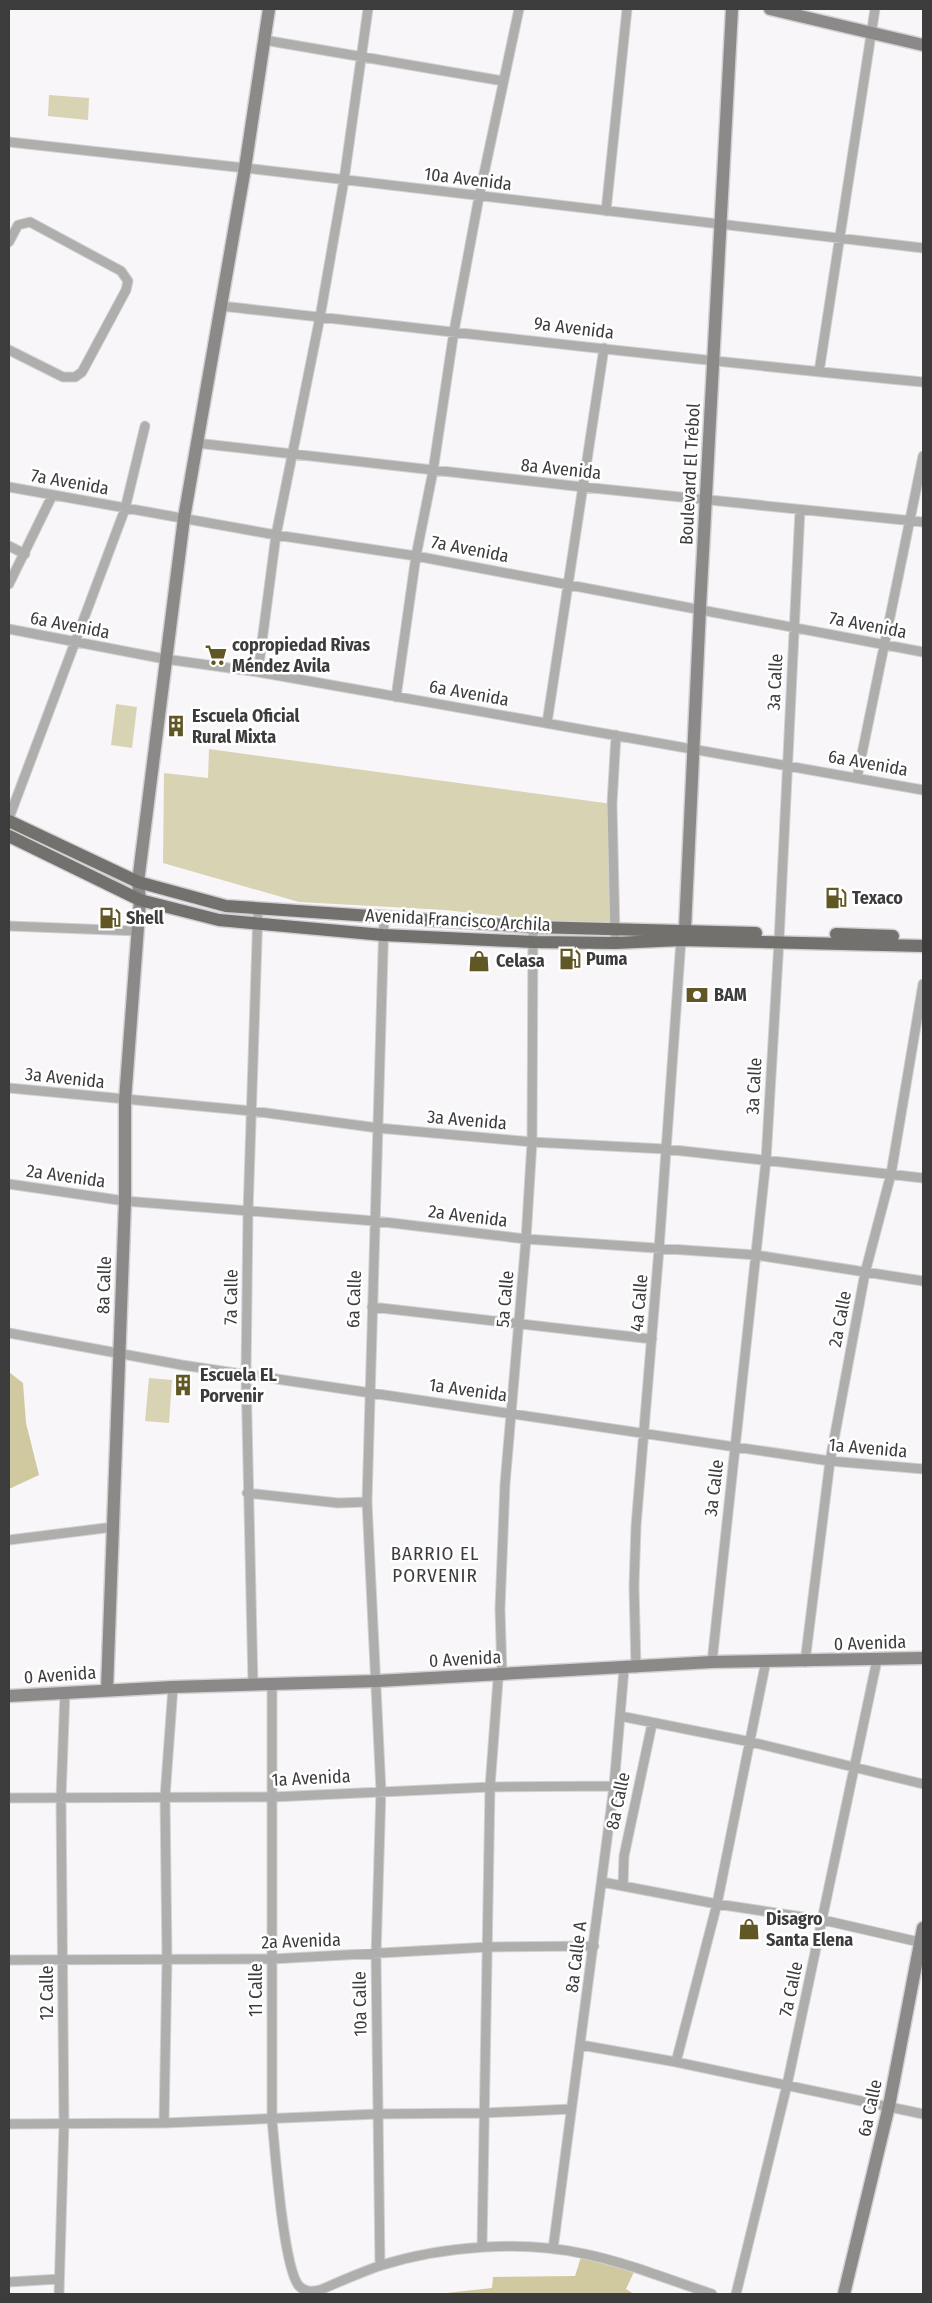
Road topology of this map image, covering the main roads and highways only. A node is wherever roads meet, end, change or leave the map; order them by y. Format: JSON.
{"nodes":[{"id":1,"x":9,"y":819,"type":"edge"},
{"id":2,"x":9,"y":836,"type":"edge"},
{"id":3,"x":683,"y":935,"type":"junction"},
{"id":4,"x":780,"y":937,"type":"junction"},
{"id":5,"x":923,"y":938,"type":"edge"},
{"id":6,"x":923,"y":946,"type":"edge"}],
"edges":[{"from":1,"to":3,"type":"main road","name":"Avenida Francisco Archila"},
{"from":2,"to":3,"type":"main road","name":"Avenida Francisco Archila"},
{"from":3,"to":4,"type":"main road","name":"Avenida Francisco Archila"},
{"from":4,"to":5,"type":"main road","name":"Avenida Francisco Archila"},
{"from":4,"to":6,"type":"main road","name":"Avenida Francisco Archila"}]}
